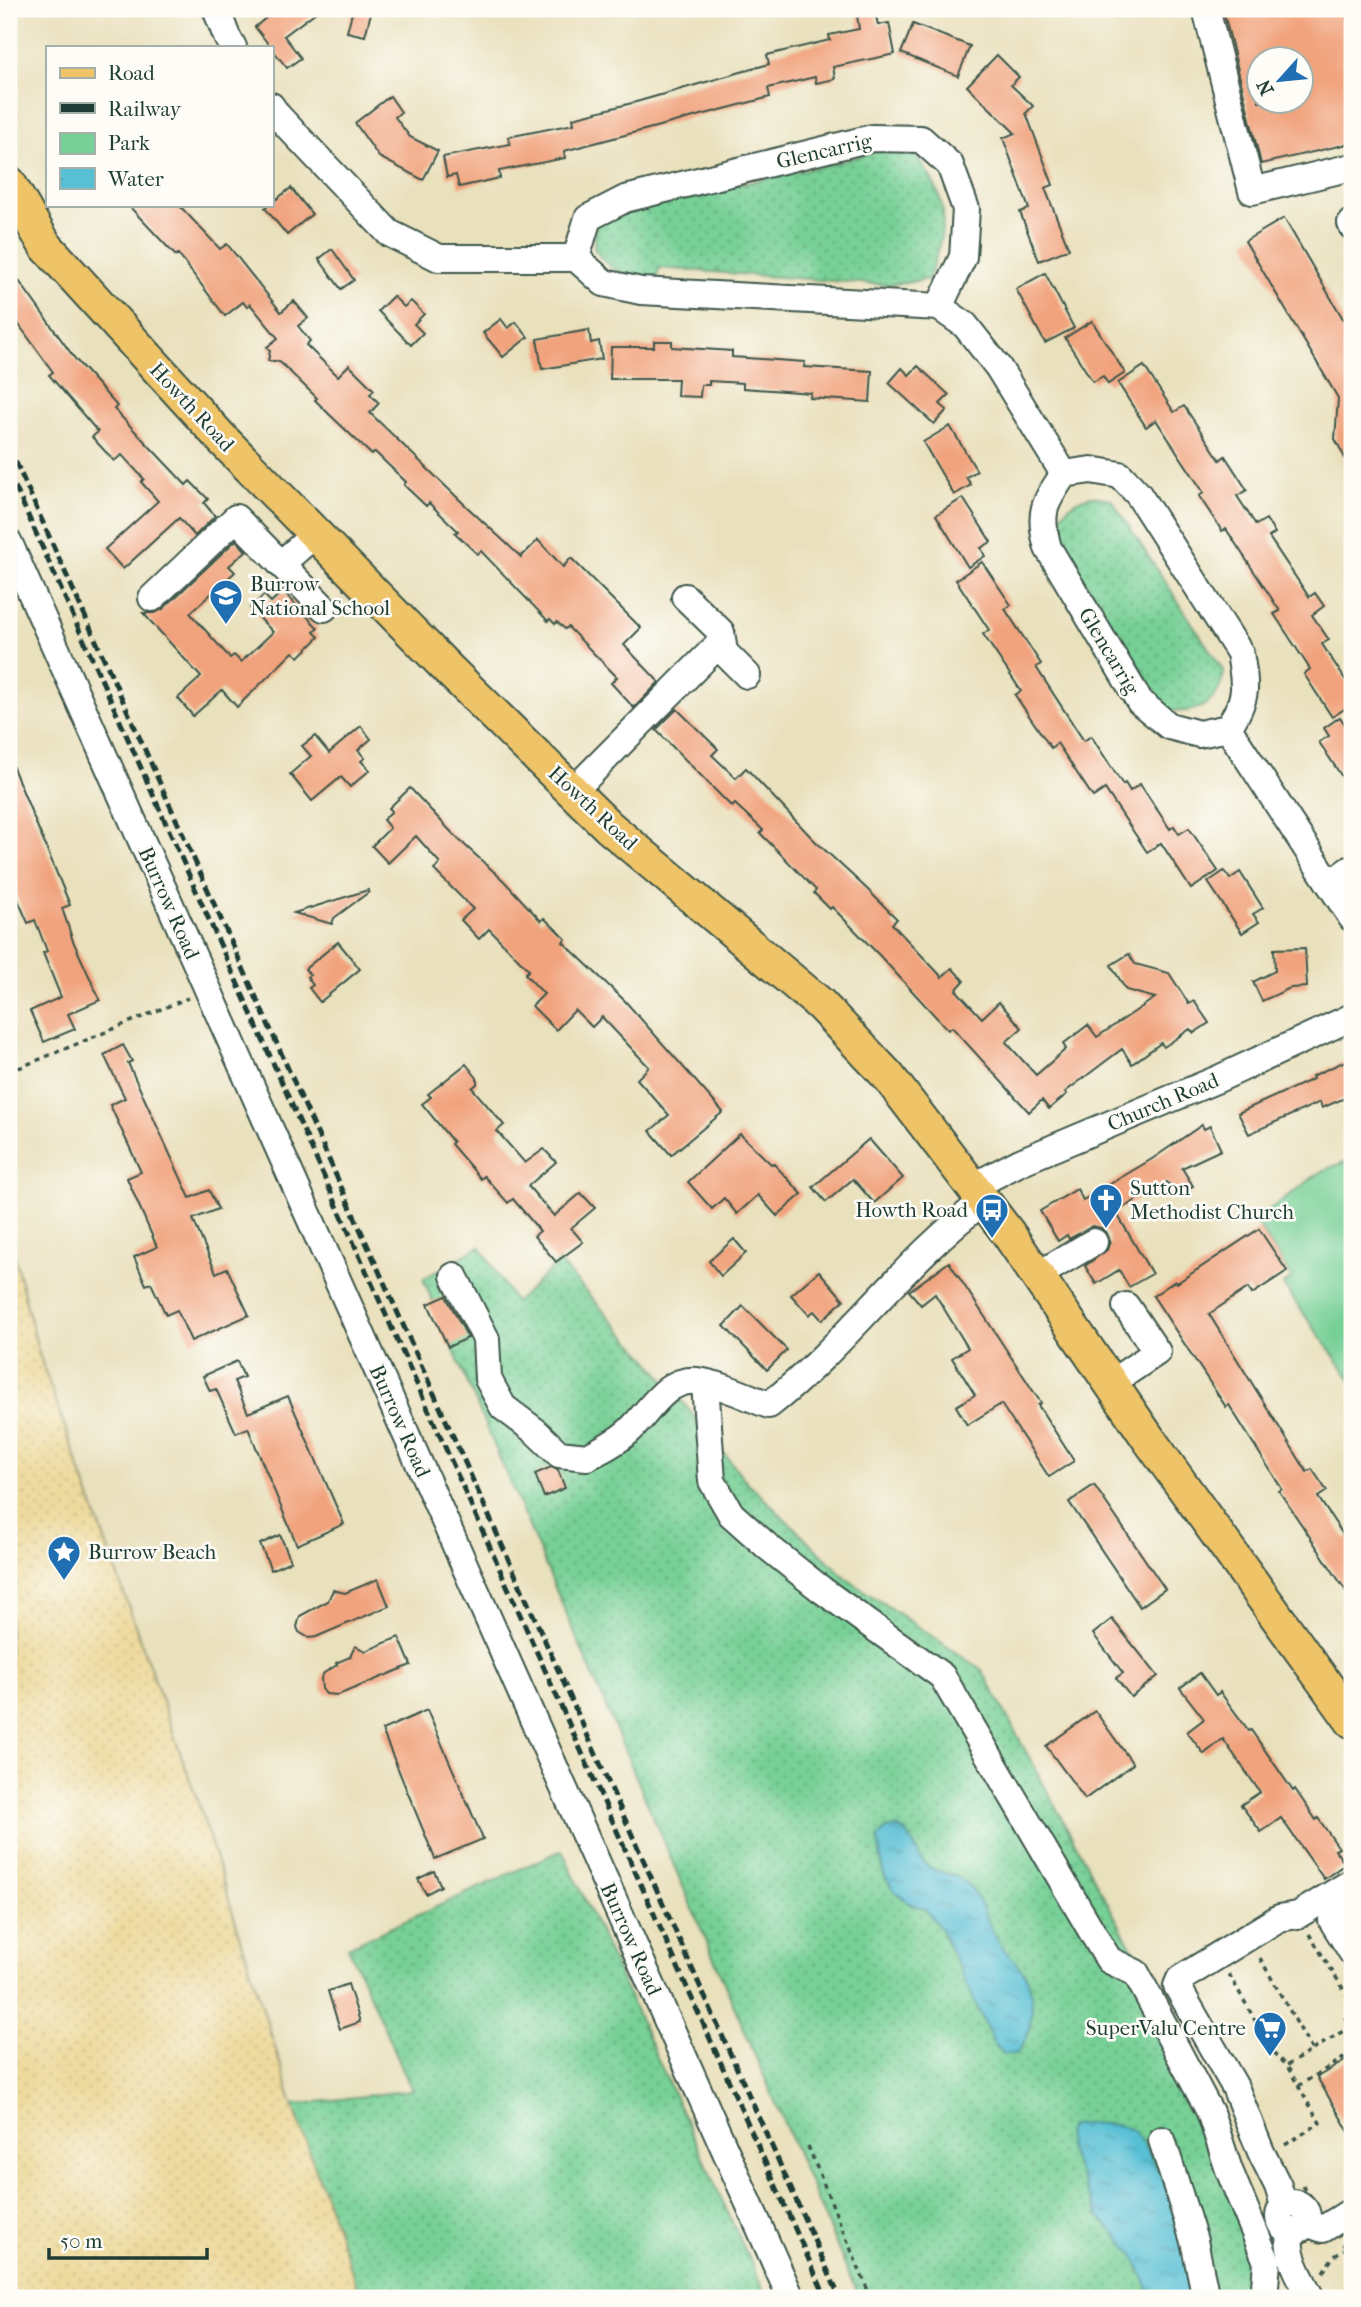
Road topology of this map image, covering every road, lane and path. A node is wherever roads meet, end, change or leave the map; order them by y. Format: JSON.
{"nodes":[{"id":1,"x":216,"y":9,"type":"edge"},
{"id":2,"x":1206,"y":9,"type":"edge"},
{"id":3,"x":232,"y":46,"type":"edge"},
{"id":4,"x":273,"y":109,"type":"edge"},
{"id":5,"x":1352,"y":167,"type":"edge"},
{"id":6,"x":9,"y":183,"type":"edge"},
{"id":7,"x":576,"y":258,"type":"junction"},
{"id":8,"x":939,"y":307,"type":"junction"},
{"id":9,"x":1064,"y":474,"type":"junction"},
{"id":10,"x":315,"y":534,"type":"junction"},
{"id":11,"x":9,"y":543,"type":"edge"},
{"id":12,"x":281,"y":564,"type":"junction"},
{"id":13,"x":685,"y":597,"type":"dead end"},
{"id":14,"x":152,"y":598,"type":"dead end"},
{"id":15,"x":324,"y":608,"type":"dead end"},
{"id":16,"x":722,"y":640,"type":"junction"},
{"id":17,"x":747,"y":675,"type":"dead end"},
{"id":18,"x":1228,"y":728,"type":"junction"},
{"id":19,"x":573,"y":791,"type":"junction"},
{"id":20,"x":1341,"y":878,"type":"edge"},
{"id":21,"x":1352,"y":919,"type":"edge"},
{"id":22,"x":173,"y":1005,"type":"dead end"},
{"id":23,"x":1352,"y":1017,"type":"edge"},
{"id":24,"x":9,"y":1073,"type":"edge"},
{"id":25,"x":979,"y":1194,"type":"junction"},
{"id":26,"x":1094,"y":1242,"type":"dead end"},
{"id":27,"x":1038,"y":1275,"type":"junction"},
{"id":28,"x":454,"y":1276,"type":"dead end"},
{"id":29,"x":1126,"y":1306,"type":"dead end"},
{"id":30,"x":1111,"y":1382,"type":"junction"},
{"id":31,"x":705,"y":1384,"type":"junction"},
{"id":32,"x":1352,"y":1719,"type":"edge"},
{"id":33,"x":1352,"y":1882,"type":"edge"},
{"id":34,"x":1352,"y":1906,"type":"edge"},
{"id":35,"x":1248,"y":1938,"type":"junction"},
{"id":36,"x":1352,"y":1952,"type":"edge"},
{"id":37,"x":1219,"y":1956,"type":"junction"},
{"id":38,"x":1352,"y":2011,"type":"edge"},
{"id":39,"x":1312,"y":2050,"type":"junction"},
{"id":40,"x":1352,"y":2053,"type":"edge"},
{"id":41,"x":1286,"y":2066,"type":"junction"},
{"id":42,"x":1298,"y":2086,"type":"junction"},
{"id":43,"x":1162,"y":2140,"type":"dead end"},
{"id":44,"x":808,"y":2146,"type":"dead end"},
{"id":45,"x":1269,"y":2151,"type":"junction"},
{"id":46,"x":1352,"y":2211,"type":"edge"},
{"id":47,"x":1301,"y":2222,"type":"junction"},
{"id":48,"x":791,"y":2298,"type":"edge"},
{"id":49,"x":871,"y":2298,"type":"edge"},
{"id":50,"x":1206,"y":2298,"type":"edge"},
{"id":51,"x":1264,"y":2298,"type":"edge"},
{"id":52,"x":1311,"y":2298,"type":"edge"}],
"edges":[{"from":1,"to":3,"type":"street"},
{"from":2,"to":5,"type":"street"},
{"from":4,"to":7,"type":"street"},
{"from":6,"to":10,"type":"main road","name":"Howth Road"},
{"from":7,"to":8,"type":"street"},
{"from":7,"to":8,"type":"street","name":"Glencarrig"},
{"from":8,"to":9,"type":"street"},
{"from":9,"to":18,"type":"street"},
{"from":9,"to":18,"type":"street","name":"Glencarrig"},
{"from":10,"to":12,"type":"street"},
{"from":10,"to":19,"type":"main road","name":"Howth Road"},
{"from":11,"to":48,"type":"street","name":"Burrow Road"},
{"from":12,"to":14,"type":"street"},
{"from":12,"to":15,"type":"street"},
{"from":13,"to":16,"type":"street"},
{"from":16,"to":17,"type":"street"},
{"from":16,"to":19,"type":"street"},
{"from":18,"to":20,"type":"street"},
{"from":19,"to":25,"type":"main road","name":"Howth Road"},
{"from":20,"to":21,"type":"street"},
{"from":22,"to":24,"type":"path"},
{"from":23,"to":25,"type":"street","name":"Church Road"},
{"from":25,"to":27,"type":"main road","name":"Howth Road"},
{"from":25,"to":31,"type":"street","name":"Church Road"},
{"from":26,"to":27,"type":"street"},
{"from":27,"to":30,"type":"main road","name":"Howth Road"},
{"from":28,"to":31,"type":"street"},
{"from":29,"to":30,"type":"street"},
{"from":30,"to":32,"type":"main road","name":"Howth Road"},
{"from":31,"to":51,"type":"street"},
{"from":33,"to":35,"type":"street"},
{"from":34,"to":36,"type":"street"},
{"from":35,"to":37,"type":"street"},
{"from":35,"to":39,"type":"path"},
{"from":37,"to":41,"type":"path"},
{"from":37,"to":45,"type":"street"},
{"from":38,"to":39,"type":"path"},
{"from":39,"to":41,"type":"path"},
{"from":40,"to":42,"type":"path"},
{"from":41,"to":42,"type":"path"},
{"from":42,"to":45,"type":"path"},
{"from":43,"to":50,"type":"street"},
{"from":44,"to":49,"type":"path"},
{"from":45,"to":47,"type":"street"},
{"from":46,"to":47,"type":"street"},
{"from":47,"to":52,"type":"street"}]}
